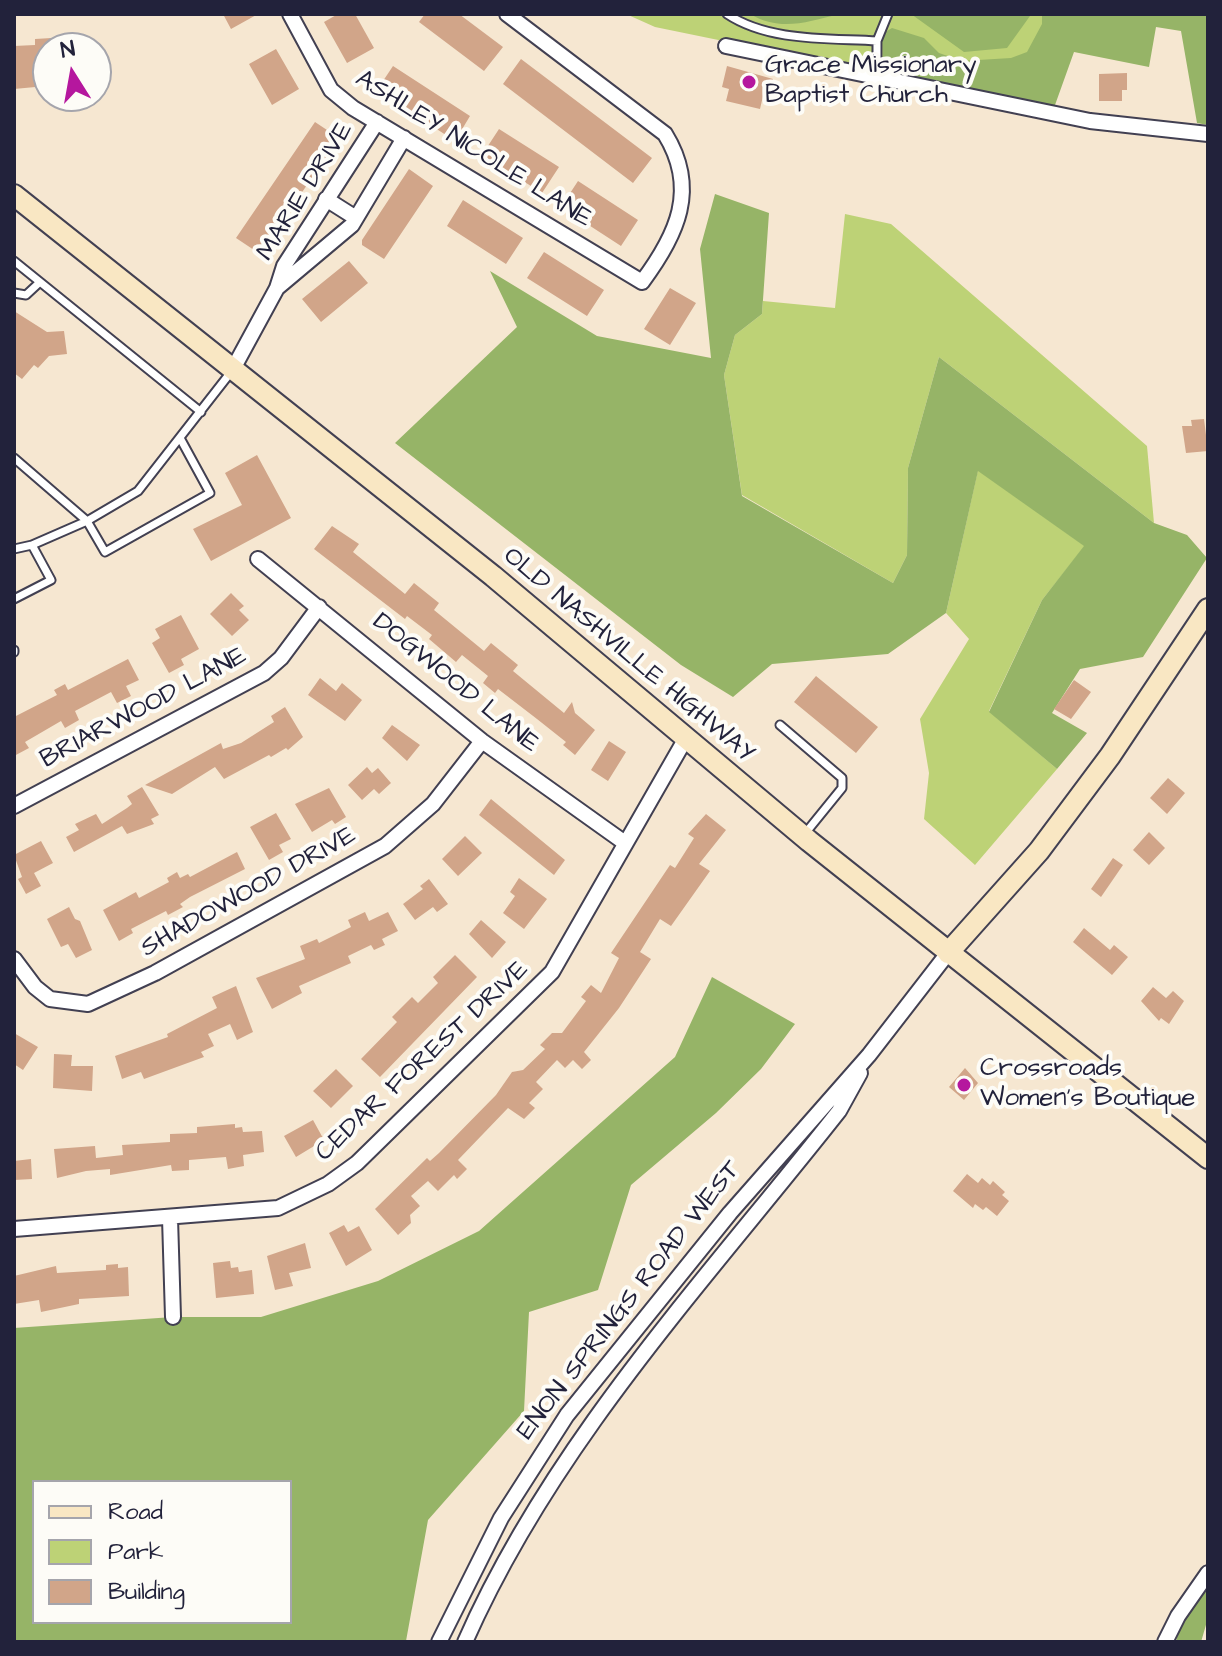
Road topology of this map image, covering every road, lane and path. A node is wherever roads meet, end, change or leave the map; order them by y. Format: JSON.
{"nodes":[{"id":1,"x":290,"y":14,"type":"edge"},
{"id":2,"x":507,"y":14,"type":"edge"},
{"id":3,"x":727,"y":14,"type":"edge"},
{"id":4,"x":888,"y":14,"type":"edge"},
{"id":5,"x":877,"y":41,"type":"junction"},
{"id":6,"x":726,"y":46,"type":"dead end"},
{"id":7,"x":877,"y":79,"type":"junction"},
{"id":8,"x":377,"y":122,"type":"junction"},
{"id":9,"x":1208,"y":134,"type":"edge"},
{"id":10,"x":404,"y":138,"type":"junction"},
{"id":11,"x":15,"y":196,"type":"edge"},
{"id":12,"x":326,"y":199,"type":"junction"},
{"id":13,"x":356,"y":218,"type":"junction"},
{"id":14,"x":14,"y":261,"type":"edge"},
{"id":15,"x":40,"y":282,"type":"junction"},
{"id":16,"x":277,"y":288,"type":"junction"},
{"id":17,"x":14,"y":293,"type":"edge"},
{"id":18,"x":233,"y":369,"type":"junction"},
{"id":19,"x":201,"y":412,"type":"junction"},
{"id":20,"x":180,"y":438,"type":"junction"},
{"id":21,"x":14,"y":458,"type":"edge"},
{"id":22,"x":87,"y":521,"type":"junction"},
{"id":23,"x":32,"y":545,"type":"junction"},
{"id":24,"x":14,"y":549,"type":"edge"},
{"id":25,"x":258,"y":559,"type":"dead end"},
{"id":26,"x":14,"y":599,"type":"edge"},
{"id":27,"x":319,"y":607,"type":"junction"},
{"id":28,"x":1206,"y":615,"type":"edge"},
{"id":29,"x":780,"y":725,"type":"dead end"},
{"id":30,"x":686,"y":738,"type":"junction"},
{"id":31,"x":482,"y":741,"type":"junction"},
{"id":32,"x":14,"y":806,"type":"edge"},
{"id":33,"x":803,"y":836,"type":"junction"},
{"id":34,"x":625,"y":843,"type":"junction"},
{"id":35,"x":948,"y":953,"type":"junction"},
{"id":36,"x":14,"y":959,"type":"edge"},
{"id":37,"x":869,"y":1055,"type":"junction"},
{"id":38,"x":1208,"y":1158,"type":"edge"},
{"id":39,"x":170,"y":1218,"type":"junction"},
{"id":40,"x":14,"y":1229,"type":"edge"},
{"id":41,"x":173,"y":1317,"type":"dead end"},
{"id":42,"x":481,"y":1554,"type":"junction"},
{"id":43,"x":502,"y":1566,"type":"junction"},
{"id":44,"x":1208,"y":1573,"type":"edge"},
{"id":45,"x":439,"y":1642,"type":"edge"},
{"id":46,"x":465,"y":1642,"type":"edge"},
{"id":47,"x":1165,"y":1642,"type":"edge"}],
"edges":[{"from":1,"to":8,"type":"street","name":"ASHLEY NICOLE LANE"},
{"from":2,"to":10,"type":"street","name":"ASHLEY NICOLE LANE"},
{"from":3,"to":5,"type":"lane"},
{"from":4,"to":5,"type":"lane"},
{"from":5,"to":7,"type":"lane"},
{"from":6,"to":7,"type":"street"},
{"from":7,"to":9,"type":"street"},
{"from":8,"to":10,"type":"street","name":"ASHLEY NICOLE LANE"},
{"from":8,"to":12,"type":"street","name":"MARIE DRIVE"},
{"from":10,"to":13,"type":"street","name":"MARIE DRIVE"},
{"from":11,"to":18,"type":"main road","name":"OLD NASHVILLE HIGHWAY"},
{"from":12,"to":13,"type":"street"},
{"from":12,"to":16,"type":"street","name":"MARIE DRIVE"},
{"from":13,"to":16,"type":"street","name":"MARIE DRIVE"},
{"from":14,"to":15,"type":"lane"},
{"from":15,"to":17,"type":"lane"},
{"from":15,"to":19,"type":"lane"},
{"from":16,"to":18,"type":"street","name":"MARIE DRIVE"},
{"from":18,"to":19,"type":"lane"},
{"from":18,"to":30,"type":"main road","name":"OLD NASHVILLE HIGHWAY"},
{"from":19,"to":20,"type":"lane"},
{"from":20,"to":22,"type":"lane"},
{"from":20,"to":22,"type":"lane"},
{"from":21,"to":22,"type":"lane"},
{"from":22,"to":23,"type":"lane"},
{"from":23,"to":24,"type":"lane"},
{"from":23,"to":26,"type":"lane"},
{"from":25,"to":27,"type":"street","name":"DOGWOOD LANE"},
{"from":27,"to":31,"type":"street","name":"DOGWOOD LANE"},
{"from":27,"to":32,"type":"street","name":"BRIARWOOD LANE"},
{"from":28,"to":35,"type":"main road","name":"ENON SPRINGS ROAD WEST"},
{"from":29,"to":33,"type":"lane"},
{"from":30,"to":33,"type":"main road","name":"OLD NASHVILLE HIGHWAY"},
{"from":30,"to":34,"type":"street","name":"CEDAR FOREST DRIVE"},
{"from":31,"to":34,"type":"street","name":"DOGWOOD LANE"},
{"from":31,"to":36,"type":"street","name":"SHADOWOOD DRIVE"},
{"from":33,"to":35,"type":"main road","name":"OLD NASHVILLE HIGHWAY"},
{"from":34,"to":39,"type":"street","name":"CEDAR FOREST DRIVE"},
{"from":35,"to":37,"type":"street","name":"ENON SPRINGS ROAD WEST"},
{"from":35,"to":38,"type":"main road","name":"OLD NASHVILLE HIGHWAY"},
{"from":37,"to":42,"type":"street","name":"ENON SPRINGS ROAD WEST"},
{"from":37,"to":43,"type":"street","name":"ENON SPRINGS ROAD WEST"},
{"from":39,"to":40,"type":"street","name":"CEDAR FOREST DRIVE"},
{"from":39,"to":41,"type":"street"},
{"from":42,"to":43,"type":"street"},
{"from":42,"to":45,"type":"street","name":"ENON SPRINGS ROAD WEST"},
{"from":43,"to":46,"type":"street","name":"ENON SPRINGS ROAD WEST"},
{"from":44,"to":47,"type":"street"}]}
